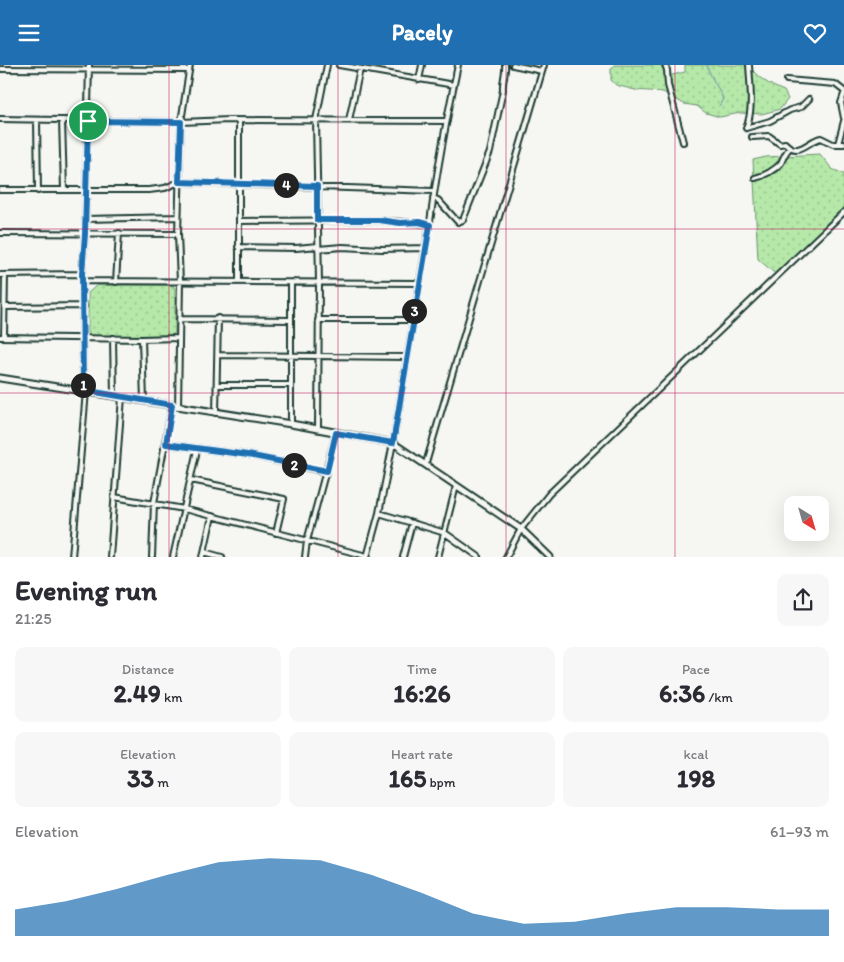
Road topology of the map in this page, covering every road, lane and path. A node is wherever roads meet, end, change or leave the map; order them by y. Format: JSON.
{"nodes":[{"id":1,"x":190,"y":65,"type":"edge"},
{"id":2,"x":327,"y":65,"type":"edge"},
{"id":3,"x":338,"y":65,"type":"edge"},
{"id":4,"x":422,"y":65,"type":"edge"},
{"id":5,"x":458,"y":65,"type":"edge"},
{"id":6,"x":505,"y":65,"type":"edge"},
{"id":7,"x":513,"y":65,"type":"edge"},
{"id":8,"x":544,"y":65,"type":"edge"},
{"id":9,"x":665,"y":65,"type":"edge"},
{"id":10,"x":749,"y":65,"type":"edge"},
{"id":11,"x":89,"y":67,"type":"edge"},
{"id":12,"x":0,"y":69,"type":"edge"},
{"id":13,"x":360,"y":69,"type":"junction"},
{"id":14,"x":189,"y":70,"type":"junction"},
{"id":15,"x":542,"y":71,"type":"junction"},
{"id":16,"x":419,"y":79,"type":"junction"},
{"id":17,"x":787,"y":80,"type":"dead end"},
{"id":18,"x":454,"y":85,"type":"junction"},
{"id":19,"x":844,"y":92,"type":"edge"},
{"id":20,"x":810,"y":99,"type":"dead end"},
{"id":21,"x":0,"y":119,"type":"edge"},
{"id":22,"x":844,"y":119,"type":"edge"},
{"id":23,"x":37,"y":120,"type":"junction"},
{"id":24,"x":62,"y":120,"type":"junction"},
{"id":25,"x":349,"y":120,"type":"junction"},
{"id":26,"x":88,"y":121,"type":"junction"},
{"id":27,"x":238,"y":121,"type":"junction"},
{"id":28,"x":316,"y":121,"type":"junction"},
{"id":29,"x":446,"y":121,"type":"junction"},
{"id":30,"x":181,"y":122,"type":"junction"},
{"id":31,"x":752,"y":137,"type":"dead end"},
{"id":32,"x":682,"y":142,"type":"dead end"},
{"id":33,"x":838,"y":144,"type":"junction"},
{"id":34,"x":844,"y":144,"type":"edge"},
{"id":35,"x":790,"y":148,"type":"junction"},
{"id":36,"x":755,"y":178,"type":"dead end"},
{"id":37,"x":179,"y":182,"type":"junction"},
{"id":38,"x":239,"y":183,"type":"junction"},
{"id":39,"x":317,"y":186,"type":"junction"},
{"id":40,"x":0,"y":190,"type":"edge"},
{"id":41,"x":64,"y":190,"type":"junction"},
{"id":42,"x":38,"y":191,"type":"junction"},
{"id":43,"x":86,"y":191,"type":"junction"},
{"id":44,"x":433,"y":191,"type":"junction"},
{"id":45,"x":433,"y":198,"type":"junction"},
{"id":46,"x":844,"y":212,"type":"edge"},
{"id":47,"x":178,"y":217,"type":"junction"},
{"id":48,"x":85,"y":219,"type":"junction"},
{"id":49,"x":317,"y":220,"type":"junction"},
{"id":50,"x":239,"y":221,"type":"junction"},
{"id":51,"x":430,"y":225,"type":"junction"},
{"id":52,"x":0,"y":233,"type":"edge"},
{"id":53,"x":118,"y":233,"type":"junction"},
{"id":54,"x":85,"y":234,"type":"junction"},
{"id":55,"x":178,"y":234,"type":"junction"},
{"id":56,"x":238,"y":247,"type":"junction"},
{"id":57,"x":318,"y":247,"type":"junction"},
{"id":58,"x":425,"y":249,"type":"junction"},
{"id":59,"x":82,"y":274,"type":"junction"},
{"id":60,"x":2,"y":275,"type":"edge"},
{"id":61,"x":83,"y":281,"type":"junction"},
{"id":62,"x":116,"y":281,"type":"junction"},
{"id":63,"x":180,"y":282,"type":"junction"},
{"id":64,"x":239,"y":283,"type":"junction"},
{"id":65,"x":291,"y":283,"type":"junction"},
{"id":66,"x":319,"y":283,"type":"junction"},
{"id":67,"x":419,"y":283,"type":"junction"},
{"id":68,"x":84,"y":306,"type":"junction"},
{"id":69,"x":5,"y":307,"type":"junction"},
{"id":70,"x":179,"y":319,"type":"junction"},
{"id":71,"x":218,"y":319,"type":"junction"},
{"id":72,"x":291,"y":320,"type":"junction"},
{"id":73,"x":318,"y":320,"type":"junction"},
{"id":74,"x":413,"y":320,"type":"junction"},
{"id":75,"x":2,"y":337,"type":"edge"},
{"id":76,"x":83,"y":338,"type":"junction"},
{"id":77,"x":113,"y":338,"type":"junction"},
{"id":78,"x":178,"y":338,"type":"junction"},
{"id":79,"x":142,"y":339,"type":"junction"},
{"id":80,"x":218,"y":355,"type":"junction"},
{"id":81,"x":318,"y":356,"type":"junction"},
{"id":82,"x":292,"y":357,"type":"junction"},
{"id":83,"x":407,"y":357,"type":"junction"},
{"id":84,"x":0,"y":378,"type":"edge"},
{"id":85,"x":217,"y":385,"type":"junction"},
{"id":86,"x":291,"y":385,"type":"junction"},
{"id":87,"x":85,"y":390,"type":"junction"},
{"id":88,"x":114,"y":396,"type":"junction"},
{"id":89,"x":122,"y":397,"type":"junction"},
{"id":90,"x":144,"y":401,"type":"junction"},
{"id":91,"x":172,"y":405,"type":"junction"},
{"id":92,"x":178,"y":407,"type":"junction"},
{"id":93,"x":216,"y":413,"type":"junction"},
{"id":94,"x":291,"y":424,"type":"junction"},
{"id":95,"x":318,"y":429,"type":"junction"},
{"id":96,"x":336,"y":433,"type":"junction"},
{"id":97,"x":393,"y":443,"type":"junction"},
{"id":98,"x":166,"y":444,"type":"junction"},
{"id":99,"x":197,"y":450,"type":"junction"},
{"id":100,"x":426,"y":463,"type":"junction"},
{"id":101,"x":327,"y":471,"type":"junction"},
{"id":102,"x":191,"y":480,"type":"junction"},
{"id":103,"x":456,"y":486,"type":"junction"},
{"id":104,"x":114,"y":497,"type":"junction"},
{"id":105,"x":154,"y":503,"type":"junction"},
{"id":106,"x":184,"y":509,"type":"junction"},
{"id":107,"x":379,"y":513,"type":"junction"},
{"id":108,"x":212,"y":516,"type":"junction"},
{"id":109,"x":412,"y":523,"type":"junction"},
{"id":110,"x":521,"y":529,"type":"junction"},
{"id":111,"x":276,"y":533,"type":"junction"},
{"id":112,"x":445,"y":533,"type":"junction"},
{"id":113,"x":307,"y":541,"type":"junction"},
{"id":114,"x":204,"y":552,"type":"junction"},
{"id":115,"x":367,"y":556,"type":"edge"},
{"id":116,"x":72,"y":557,"type":"edge"},
{"id":117,"x":110,"y":557,"type":"edge"},
{"id":118,"x":152,"y":557,"type":"edge"},
{"id":119,"x":173,"y":557,"type":"edge"},
{"id":120,"x":203,"y":557,"type":"edge"},
{"id":121,"x":222,"y":557,"type":"edge"},
{"id":122,"x":305,"y":557,"type":"edge"},
{"id":123,"x":402,"y":557,"type":"edge"},
{"id":124,"x":438,"y":557,"type":"edge"},
{"id":125,"x":479,"y":557,"type":"edge"},
{"id":126,"x":506,"y":557,"type":"edge"},
{"id":127,"x":550,"y":557,"type":"edge"}],
"edges":[{"from":1,"to":14,"type":"street"},
{"from":2,"to":28,"type":"street"},
{"from":3,"to":13,"type":"street"},
{"from":4,"to":16,"type":"street"},
{"from":5,"to":18,"type":"street"},
{"from":6,"to":45,"type":"street"},
{"from":7,"to":15,"type":"street"},
{"from":8,"to":15,"type":"street"},
{"from":9,"to":32,"type":"street"},
{"from":10,"to":20,"type":"street"},
{"from":11,"to":12,"type":"street"},
{"from":11,"to":14,"type":"street"},
{"from":11,"to":26,"type":"street"},
{"from":13,"to":16,"type":"street"},
{"from":13,"to":25,"type":"street"},
{"from":14,"to":30,"type":"street"},
{"from":15,"to":100,"type":"street"},
{"from":16,"to":18,"type":"street"},
{"from":17,"to":19,"type":"street"},
{"from":18,"to":29,"type":"street"},
{"from":19,"to":22,"type":"street"},
{"from":21,"to":23,"type":"street"},
{"from":22,"to":33,"type":"street"},
{"from":23,"to":24,"type":"street"},
{"from":23,"to":42,"type":"street"},
{"from":24,"to":26,"type":"street"},
{"from":24,"to":41,"type":"street"},
{"from":25,"to":28,"type":"street"},
{"from":25,"to":29,"type":"street"},
{"from":26,"to":30,"type":"street"},
{"from":26,"to":43,"type":"street"},
{"from":27,"to":28,"type":"street"},
{"from":27,"to":30,"type":"street"},
{"from":27,"to":38,"type":"street"},
{"from":28,"to":39,"type":"street"},
{"from":29,"to":44,"type":"street"},
{"from":30,"to":37,"type":"street"},
{"from":31,"to":35,"type":"street"},
{"from":33,"to":34,"type":"street"},
{"from":33,"to":35,"type":"street"},
{"from":35,"to":36,"type":"street"},
{"from":37,"to":38,"type":"street"},
{"from":37,"to":43,"type":"street"},
{"from":37,"to":47,"type":"street"},
{"from":38,"to":39,"type":"street"},
{"from":38,"to":50,"type":"street"},
{"from":39,"to":44,"type":"street"},
{"from":39,"to":49,"type":"street"},
{"from":40,"to":42,"type":"street"},
{"from":41,"to":42,"type":"street"},
{"from":41,"to":43,"type":"street"},
{"from":43,"to":48,"type":"street"},
{"from":44,"to":45,"type":"street"},
{"from":45,"to":51,"type":"street"},
{"from":46,"to":110,"type":"street"},
{"from":47,"to":48,"type":"street"},
{"from":47,"to":55,"type":"street"},
{"from":48,"to":54,"type":"street"},
{"from":49,"to":50,"type":"street"},
{"from":49,"to":51,"type":"street"},
{"from":49,"to":57,"type":"street"},
{"from":50,"to":56,"type":"street"},
{"from":51,"to":58,"type":"street"},
{"from":52,"to":54,"type":"street"},
{"from":53,"to":54,"type":"street"},
{"from":53,"to":55,"type":"street"},
{"from":53,"to":62,"type":"street"},
{"from":54,"to":59,"type":"street"},
{"from":55,"to":63,"type":"street"},
{"from":56,"to":57,"type":"street"},
{"from":56,"to":64,"type":"street"},
{"from":57,"to":58,"type":"street"},
{"from":57,"to":66,"type":"street"},
{"from":58,"to":67,"type":"street"},
{"from":59,"to":60,"type":"street"},
{"from":59,"to":61,"type":"street"},
{"from":60,"to":69,"type":"street"},
{"from":61,"to":62,"type":"street"},
{"from":61,"to":68,"type":"street"},
{"from":62,"to":63,"type":"street"},
{"from":63,"to":64,"type":"street"},
{"from":63,"to":70,"type":"street"},
{"from":64,"to":65,"type":"street"},
{"from":65,"to":66,"type":"street"},
{"from":65,"to":72,"type":"street"},
{"from":66,"to":67,"type":"street"},
{"from":66,"to":73,"type":"street"},
{"from":67,"to":74,"type":"street"},
{"from":68,"to":69,"type":"street"},
{"from":68,"to":76,"type":"street"},
{"from":69,"to":75,"type":"street"},
{"from":70,"to":71,"type":"street"},
{"from":70,"to":78,"type":"street"},
{"from":71,"to":72,"type":"street"},
{"from":71,"to":80,"type":"street"},
{"from":72,"to":82,"type":"street"},
{"from":73,"to":74,"type":"street"},
{"from":73,"to":81,"type":"street"},
{"from":74,"to":83,"type":"street"},
{"from":75,"to":76,"type":"street"},
{"from":76,"to":77,"type":"street"},
{"from":76,"to":87,"type":"street"},
{"from":77,"to":79,"type":"street"},
{"from":77,"to":88,"type":"street"},
{"from":78,"to":79,"type":"street"},
{"from":78,"to":92,"type":"street"},
{"from":79,"to":90,"type":"street"},
{"from":80,"to":82,"type":"street"},
{"from":80,"to":85,"type":"street"},
{"from":81,"to":82,"type":"street"},
{"from":81,"to":83,"type":"street"},
{"from":81,"to":95,"type":"street"},
{"from":82,"to":86,"type":"street"},
{"from":83,"to":97,"type":"street"},
{"from":84,"to":87,"type":"street"},
{"from":85,"to":86,"type":"street"},
{"from":85,"to":93,"type":"street"},
{"from":86,"to":94,"type":"street"},
{"from":87,"to":88,"type":"street"},
{"from":87,"to":116,"type":"street"},
{"from":88,"to":89,"type":"street"},
{"from":89,"to":90,"type":"street"},
{"from":89,"to":104,"type":"street"},
{"from":90,"to":91,"type":"street"},
{"from":91,"to":92,"type":"street"},
{"from":91,"to":98,"type":"street"},
{"from":92,"to":93,"type":"street"},
{"from":93,"to":94,"type":"street"},
{"from":94,"to":95,"type":"street"},
{"from":95,"to":96,"type":"street"},
{"from":96,"to":97,"type":"street"},
{"from":96,"to":101,"type":"street"},
{"from":97,"to":100,"type":"street"},
{"from":97,"to":107,"type":"street"},
{"from":98,"to":99,"type":"street"},
{"from":98,"to":105,"type":"street"},
{"from":99,"to":101,"type":"street"},
{"from":99,"to":102,"type":"street"},
{"from":100,"to":103,"type":"street"},
{"from":101,"to":113,"type":"street"},
{"from":102,"to":106,"type":"street"},
{"from":102,"to":111,"type":"street"},
{"from":103,"to":110,"type":"street"},
{"from":103,"to":112,"type":"street"},
{"from":104,"to":105,"type":"street"},
{"from":104,"to":117,"type":"street"},
{"from":105,"to":106,"type":"street"},
{"from":105,"to":118,"type":"street"},
{"from":106,"to":108,"type":"street"},
{"from":106,"to":119,"type":"street"},
{"from":107,"to":109,"type":"street"},
{"from":107,"to":115,"type":"street"},
{"from":108,"to":111,"type":"street"},
{"from":108,"to":114,"type":"street"},
{"from":109,"to":112,"type":"street"},
{"from":109,"to":123,"type":"street"},
{"from":110,"to":126,"type":"street"},
{"from":110,"to":127,"type":"street"},
{"from":111,"to":113,"type":"street"},
{"from":112,"to":124,"type":"street"},
{"from":112,"to":125,"type":"street"},
{"from":113,"to":115,"type":"street"},
{"from":113,"to":122,"type":"street"},
{"from":114,"to":120,"type":"street"},
{"from":114,"to":121,"type":"street"}]}
